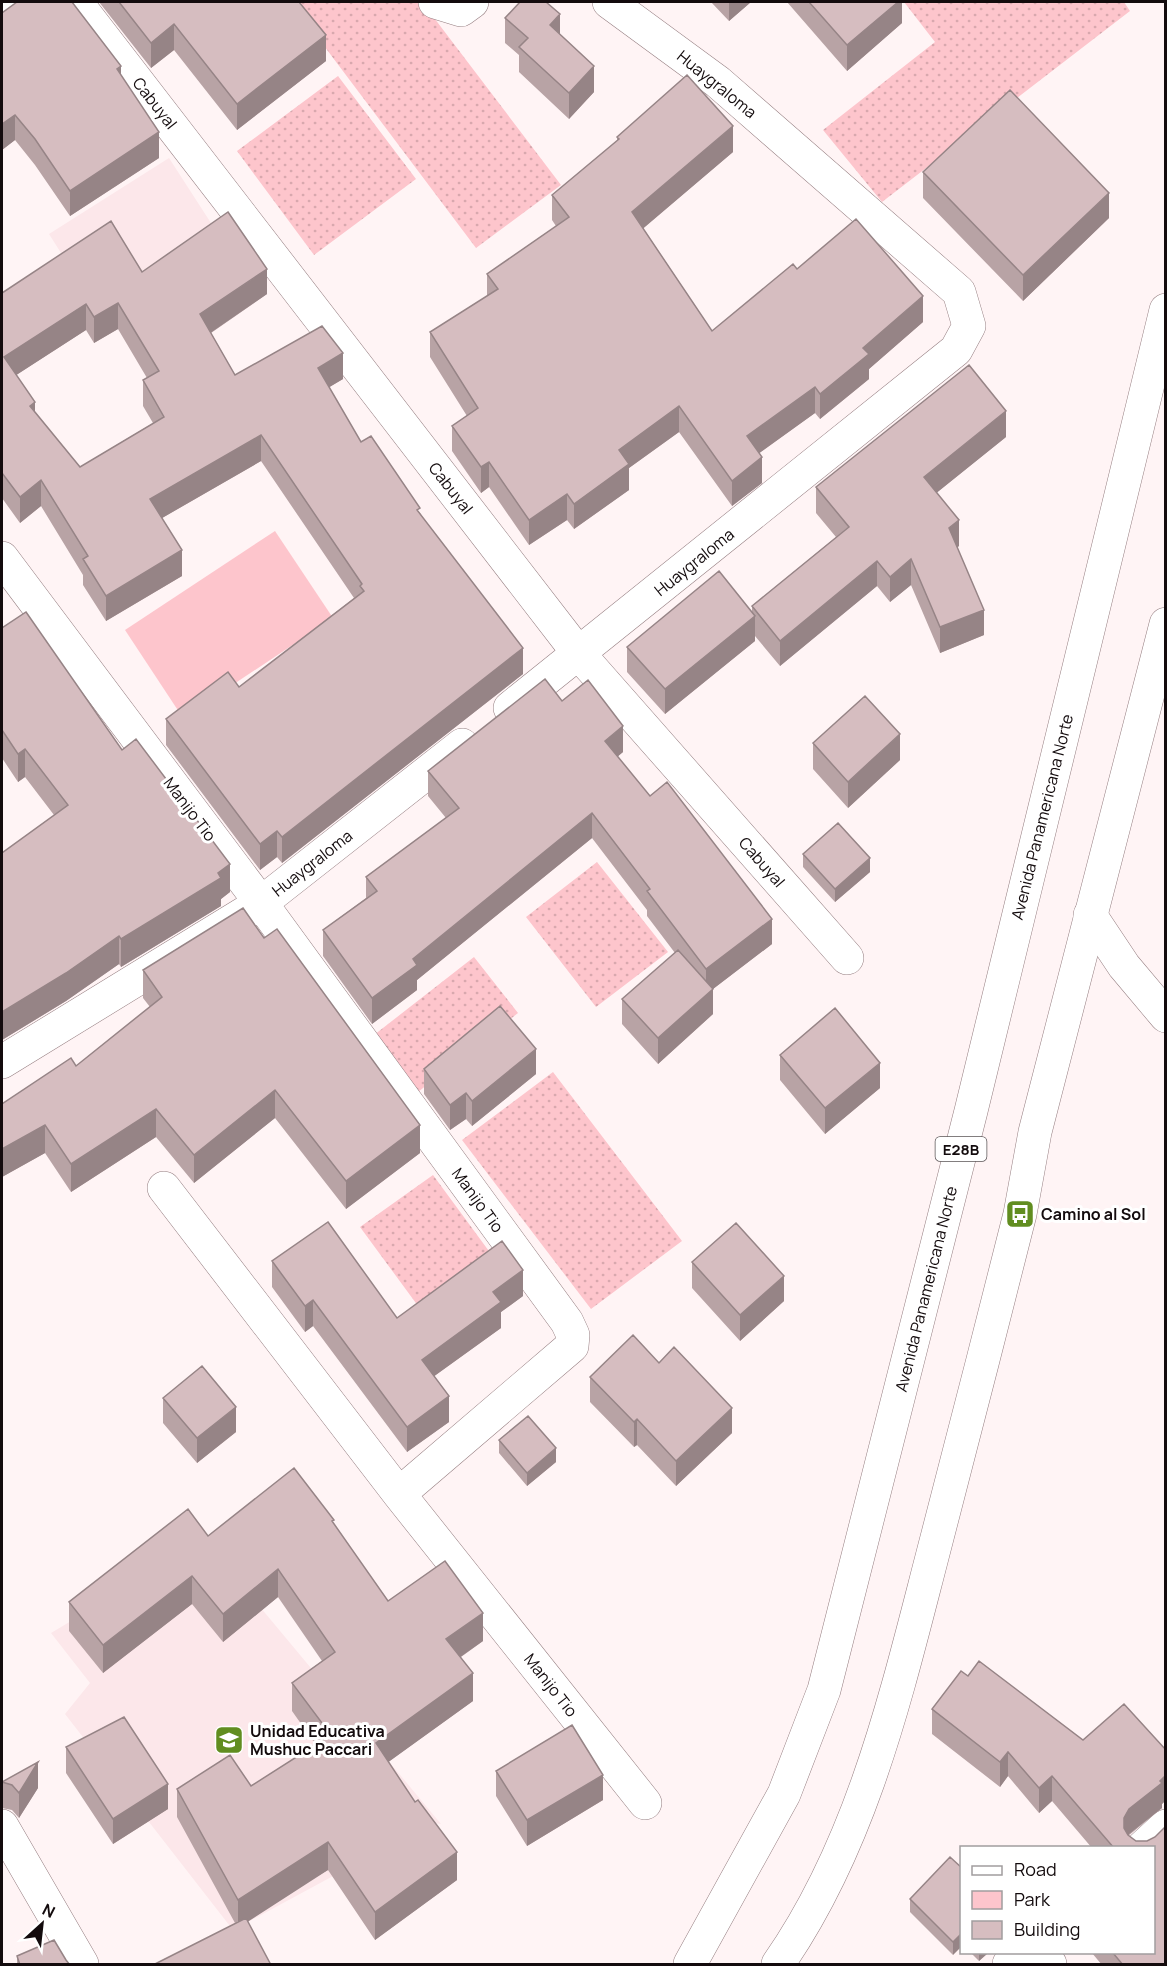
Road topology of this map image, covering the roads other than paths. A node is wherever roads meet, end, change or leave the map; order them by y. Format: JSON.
{"nodes":[{"id":1,"x":9,"y":2,"type":"edge"},
{"id":2,"x":76,"y":2,"type":"edge"},
{"id":3,"x":435,"y":2,"type":"edge"},
{"id":4,"x":472,"y":2,"type":"edge"},
{"id":5,"x":609,"y":2,"type":"edge"},
{"id":6,"x":2,"y":6,"type":"edge"},
{"id":7,"x":1166,"y":310,"type":"edge"},
{"id":8,"x":2,"y":558,"type":"edge"},
{"id":9,"x":1166,"y":624,"type":"edge"},
{"id":10,"x":579,"y":654,"type":"junction"},
{"id":11,"x":261,"y":903,"type":"junction"},
{"id":12,"x":1090,"y":915,"type":"junction"},
{"id":13,"x":847,"y":958,"type":"dead end"},
{"id":14,"x":1166,"y":1016,"type":"edge"},
{"id":15,"x":2,"y":1062,"type":"edge"},
{"id":16,"x":164,"y":1188,"type":"dead end"},
{"id":17,"x":399,"y":1494,"type":"junction"},
{"id":18,"x":645,"y":1803,"type":"dead end"},
{"id":19,"x":2,"y":1826,"type":"edge"},
{"id":20,"x":1166,"y":1826,"type":"edge"},
{"id":21,"x":1144,"y":1846,"type":"edge"},
{"id":22,"x":1022,"y":1954,"type":"edge"},
{"id":23,"x":82,"y":1965,"type":"edge"},
{"id":24,"x":690,"y":1965,"type":"edge"},
{"id":25,"x":778,"y":1965,"type":"edge"},
{"id":26,"x":1009,"y":1965,"type":"edge"}],
"edges":[{"from":1,"to":6,"type":"main road"},
{"from":2,"to":10,"type":"main road","name":"Cabuyal"},
{"from":3,"to":4,"type":"main road"},
{"from":5,"to":10,"type":"main road","name":"Huaygraloma"},
{"from":7,"to":24,"type":"main road","name":"Avenida Panamericana Norte","number":"E28B"},
{"from":8,"to":11,"type":"main road","name":"Manijo Tio"},
{"from":9,"to":12,"type":"main road"},
{"from":10,"to":11,"type":"main road","name":"Huaygraloma"},
{"from":10,"to":13,"type":"main road","name":"Cabuyal"},
{"from":11,"to":15,"type":"main road","name":"Huaygraloma"},
{"from":11,"to":17,"type":"main road","name":"Manijo Tio"},
{"from":12,"to":14,"type":"main road"},
{"from":12,"to":25,"type":"main road"},
{"from":16,"to":17,"type":"main road"},
{"from":17,"to":18,"type":"main road","name":"Manijo Tio"},
{"from":19,"to":23,"type":"main road"},
{"from":20,"to":21,"type":"main road"},
{"from":22,"to":26,"type":"main road"}]}
